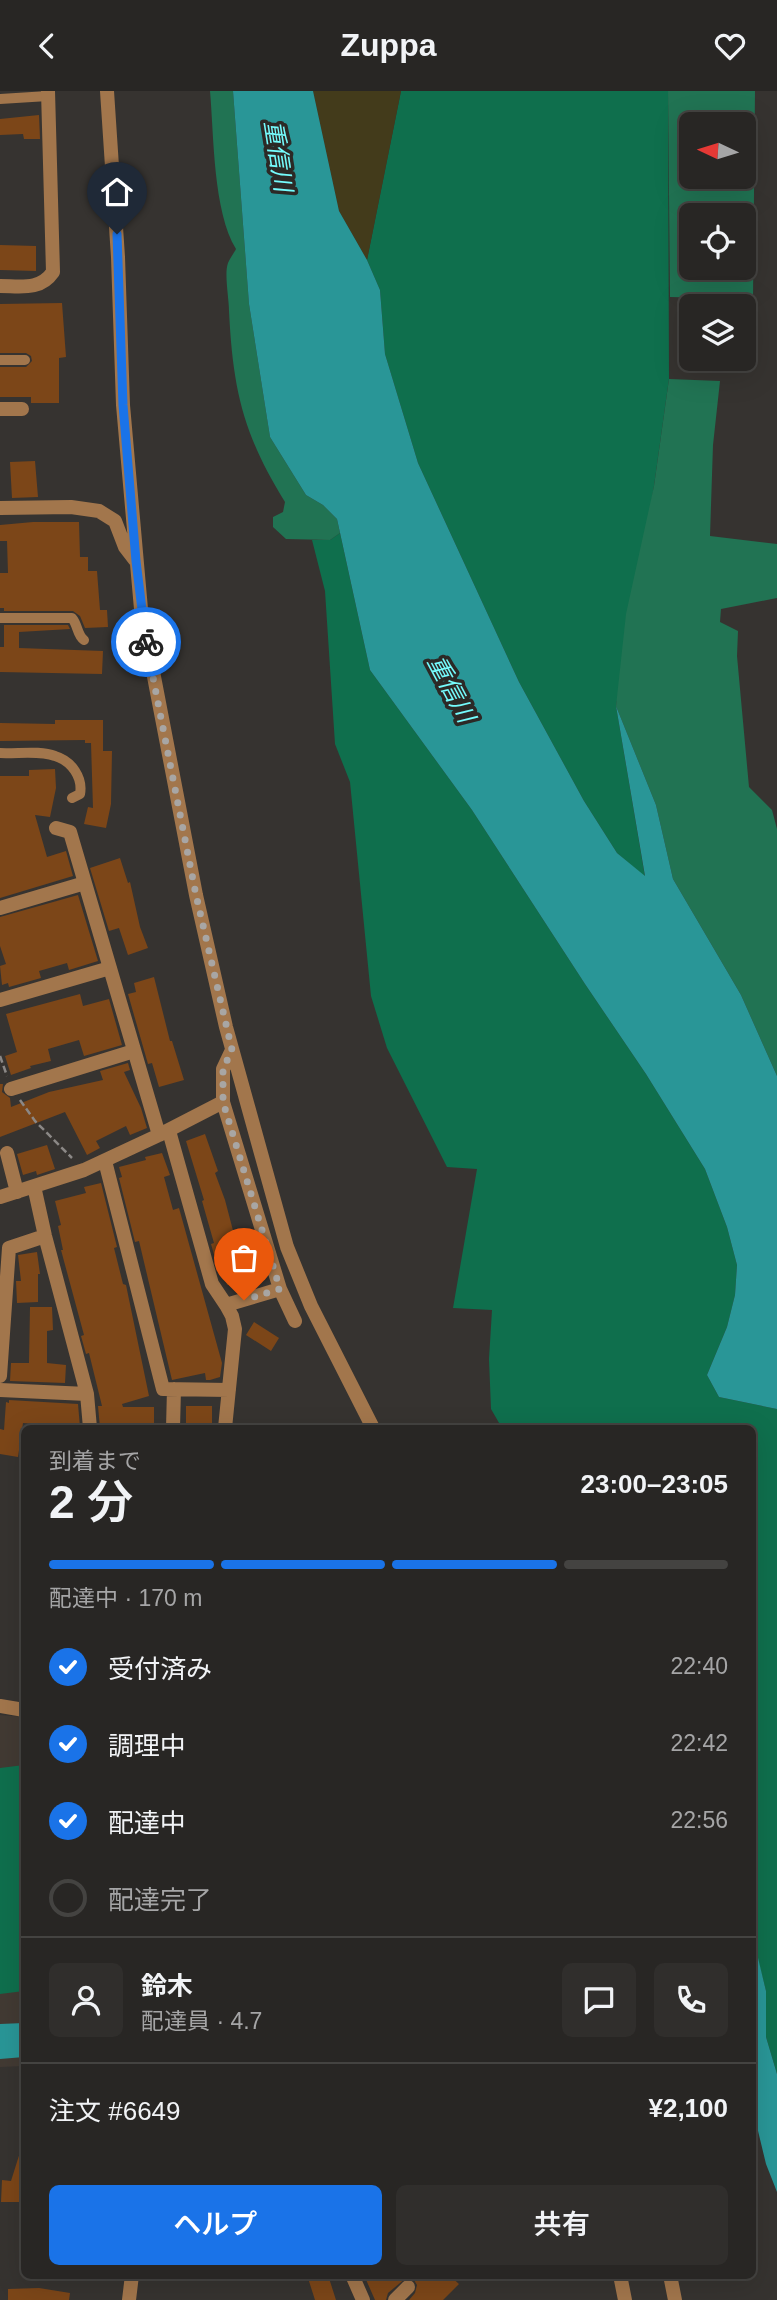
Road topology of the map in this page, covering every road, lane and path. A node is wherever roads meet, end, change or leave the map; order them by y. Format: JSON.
{"nodes":[{"id":1,"x":107,"y":91,"type":"edge"},
{"id":2,"x":48,"y":94,"type":"edge"},
{"id":3,"x":0,"y":99,"type":"edge"},
{"id":4,"x":0,"y":286,"type":"edge"},
{"id":5,"x":0,"y":360,"type":"edge"},
{"id":6,"x":25,"y":360,"type":"dead end"},
{"id":7,"x":0,"y":408,"type":"edge"},
{"id":8,"x":22,"y":409,"type":"dead end"},
{"id":9,"x":0,"y":508,"type":"edge"},
{"id":10,"x":136,"y":561,"type":"junction"},
{"id":11,"x":0,"y":618,"type":"edge"},
{"id":12,"x":84,"y":641,"type":"dead end"},
{"id":13,"x":0,"y":753,"type":"edge"},
{"id":14,"x":72,"y":798,"type":"dead end"},
{"id":15,"x":56,"y":828,"type":"dead end"},
{"id":16,"x":85,"y":883,"type":"junction"},
{"id":17,"x":0,"y":908,"type":"edge"},
{"id":18,"x":110,"y":968,"type":"junction"},
{"id":19,"x":0,"y":1000,"type":"edge"},
{"id":20,"x":232,"y":1050,"type":"junction"},
{"id":21,"x":134,"y":1051,"type":"junction"},
{"id":22,"x":0,"y":1056,"type":"edge"},
{"id":23,"x":11,"y":1089,"type":"junction"},
{"id":24,"x":223,"y":1102,"type":"junction"},
{"id":25,"x":164,"y":1133,"type":"junction"},
{"id":26,"x":7,"y":1153,"type":"dead end"},
{"id":27,"x":105,"y":1161,"type":"junction"},
{"id":28,"x":84,"y":1170,"type":"junction"},
{"id":29,"x":34,"y":1186,"type":"junction"},
{"id":30,"x":17,"y":1192,"type":"junction"},
{"id":31,"x":0,"y":1197,"type":"edge"},
{"id":32,"x":45,"y":1236,"type":"junction"},
{"id":33,"x":280,"y":1289,"type":"junction"},
{"id":34,"x":226,"y":1305,"type":"junction"},
{"id":35,"x":295,"y":1321,"type":"dead end"},
{"id":36,"x":0,"y":1376,"type":"edge"},
{"id":37,"x":174,"y":1389,"type":"junction"},
{"id":38,"x":0,"y":1390,"type":"edge"},
{"id":39,"x":229,"y":1390,"type":"junction"},
{"id":40,"x":87,"y":1394,"type":"junction"},
{"id":41,"x":90,"y":1425,"type":"edge"},
{"id":42,"x":173,"y":1425,"type":"edge"},
{"id":43,"x":225,"y":1425,"type":"edge"},
{"id":44,"x":371,"y":1425,"type":"edge"},
{"id":45,"x":0,"y":1706,"type":"edge"},
{"id":46,"x":21,"y":1710,"type":"edge"},
{"id":47,"x":132,"y":2279,"type":"edge"},
{"id":48,"x":354,"y":2279,"type":"edge"},
{"id":49,"x":621,"y":2279,"type":"edge"},
{"id":50,"x":671,"y":2279,"type":"edge"},
{"id":51,"x":408,"y":2287,"type":"dead end"},
{"id":52,"x":129,"y":2300,"type":"edge"},
{"id":53,"x":363,"y":2300,"type":"edge"},
{"id":54,"x":395,"y":2300,"type":"edge"},
{"id":55,"x":625,"y":2300,"type":"edge"},
{"id":56,"x":675,"y":2300,"type":"edge"}],
"edges":[{"from":1,"to":10,"type":"street"},
{"from":2,"to":3,"type":"lane"},
{"from":2,"to":4,"type":"street"},
{"from":5,"to":6,"type":"lane"},
{"from":7,"to":8,"type":"street"},
{"from":9,"to":10,"type":"street"},
{"from":10,"to":20,"type":"street"},
{"from":11,"to":12,"type":"lane"},
{"from":13,"to":14,"type":"lane"},
{"from":15,"to":16,"type":"street"},
{"from":16,"to":17,"type":"street"},
{"from":16,"to":18,"type":"street"},
{"from":18,"to":19,"type":"street"},
{"from":18,"to":21,"type":"street"},
{"from":20,"to":24,"type":"street"},
{"from":20,"to":44,"type":"street"},
{"from":21,"to":23,"type":"street"},
{"from":21,"to":25,"type":"street"},
{"from":22,"to":23,"type":"path"},
{"from":23,"to":28,"type":"path"},
{"from":24,"to":25,"type":"street"},
{"from":24,"to":33,"type":"street"},
{"from":25,"to":27,"type":"street"},
{"from":25,"to":34,"type":"street"},
{"from":26,"to":30,"type":"street"},
{"from":27,"to":28,"type":"street"},
{"from":27,"to":37,"type":"street"},
{"from":28,"to":29,"type":"street"},
{"from":29,"to":30,"type":"street"},
{"from":29,"to":32,"type":"street"},
{"from":30,"to":31,"type":"street"},
{"from":32,"to":36,"type":"street"},
{"from":32,"to":40,"type":"street"},
{"from":33,"to":34,"type":"street"},
{"from":33,"to":35,"type":"street"},
{"from":34,"to":39,"type":"street"},
{"from":37,"to":39,"type":"street"},
{"from":37,"to":42,"type":"street"},
{"from":38,"to":40,"type":"street"},
{"from":39,"to":43,"type":"street"},
{"from":40,"to":41,"type":"street"},
{"from":45,"to":46,"type":"street"},
{"from":47,"to":52,"type":"street"},
{"from":48,"to":53,"type":"street"},
{"from":49,"to":55,"type":"street"},
{"from":50,"to":56,"type":"street"},
{"from":51,"to":54,"type":"street"}]}
